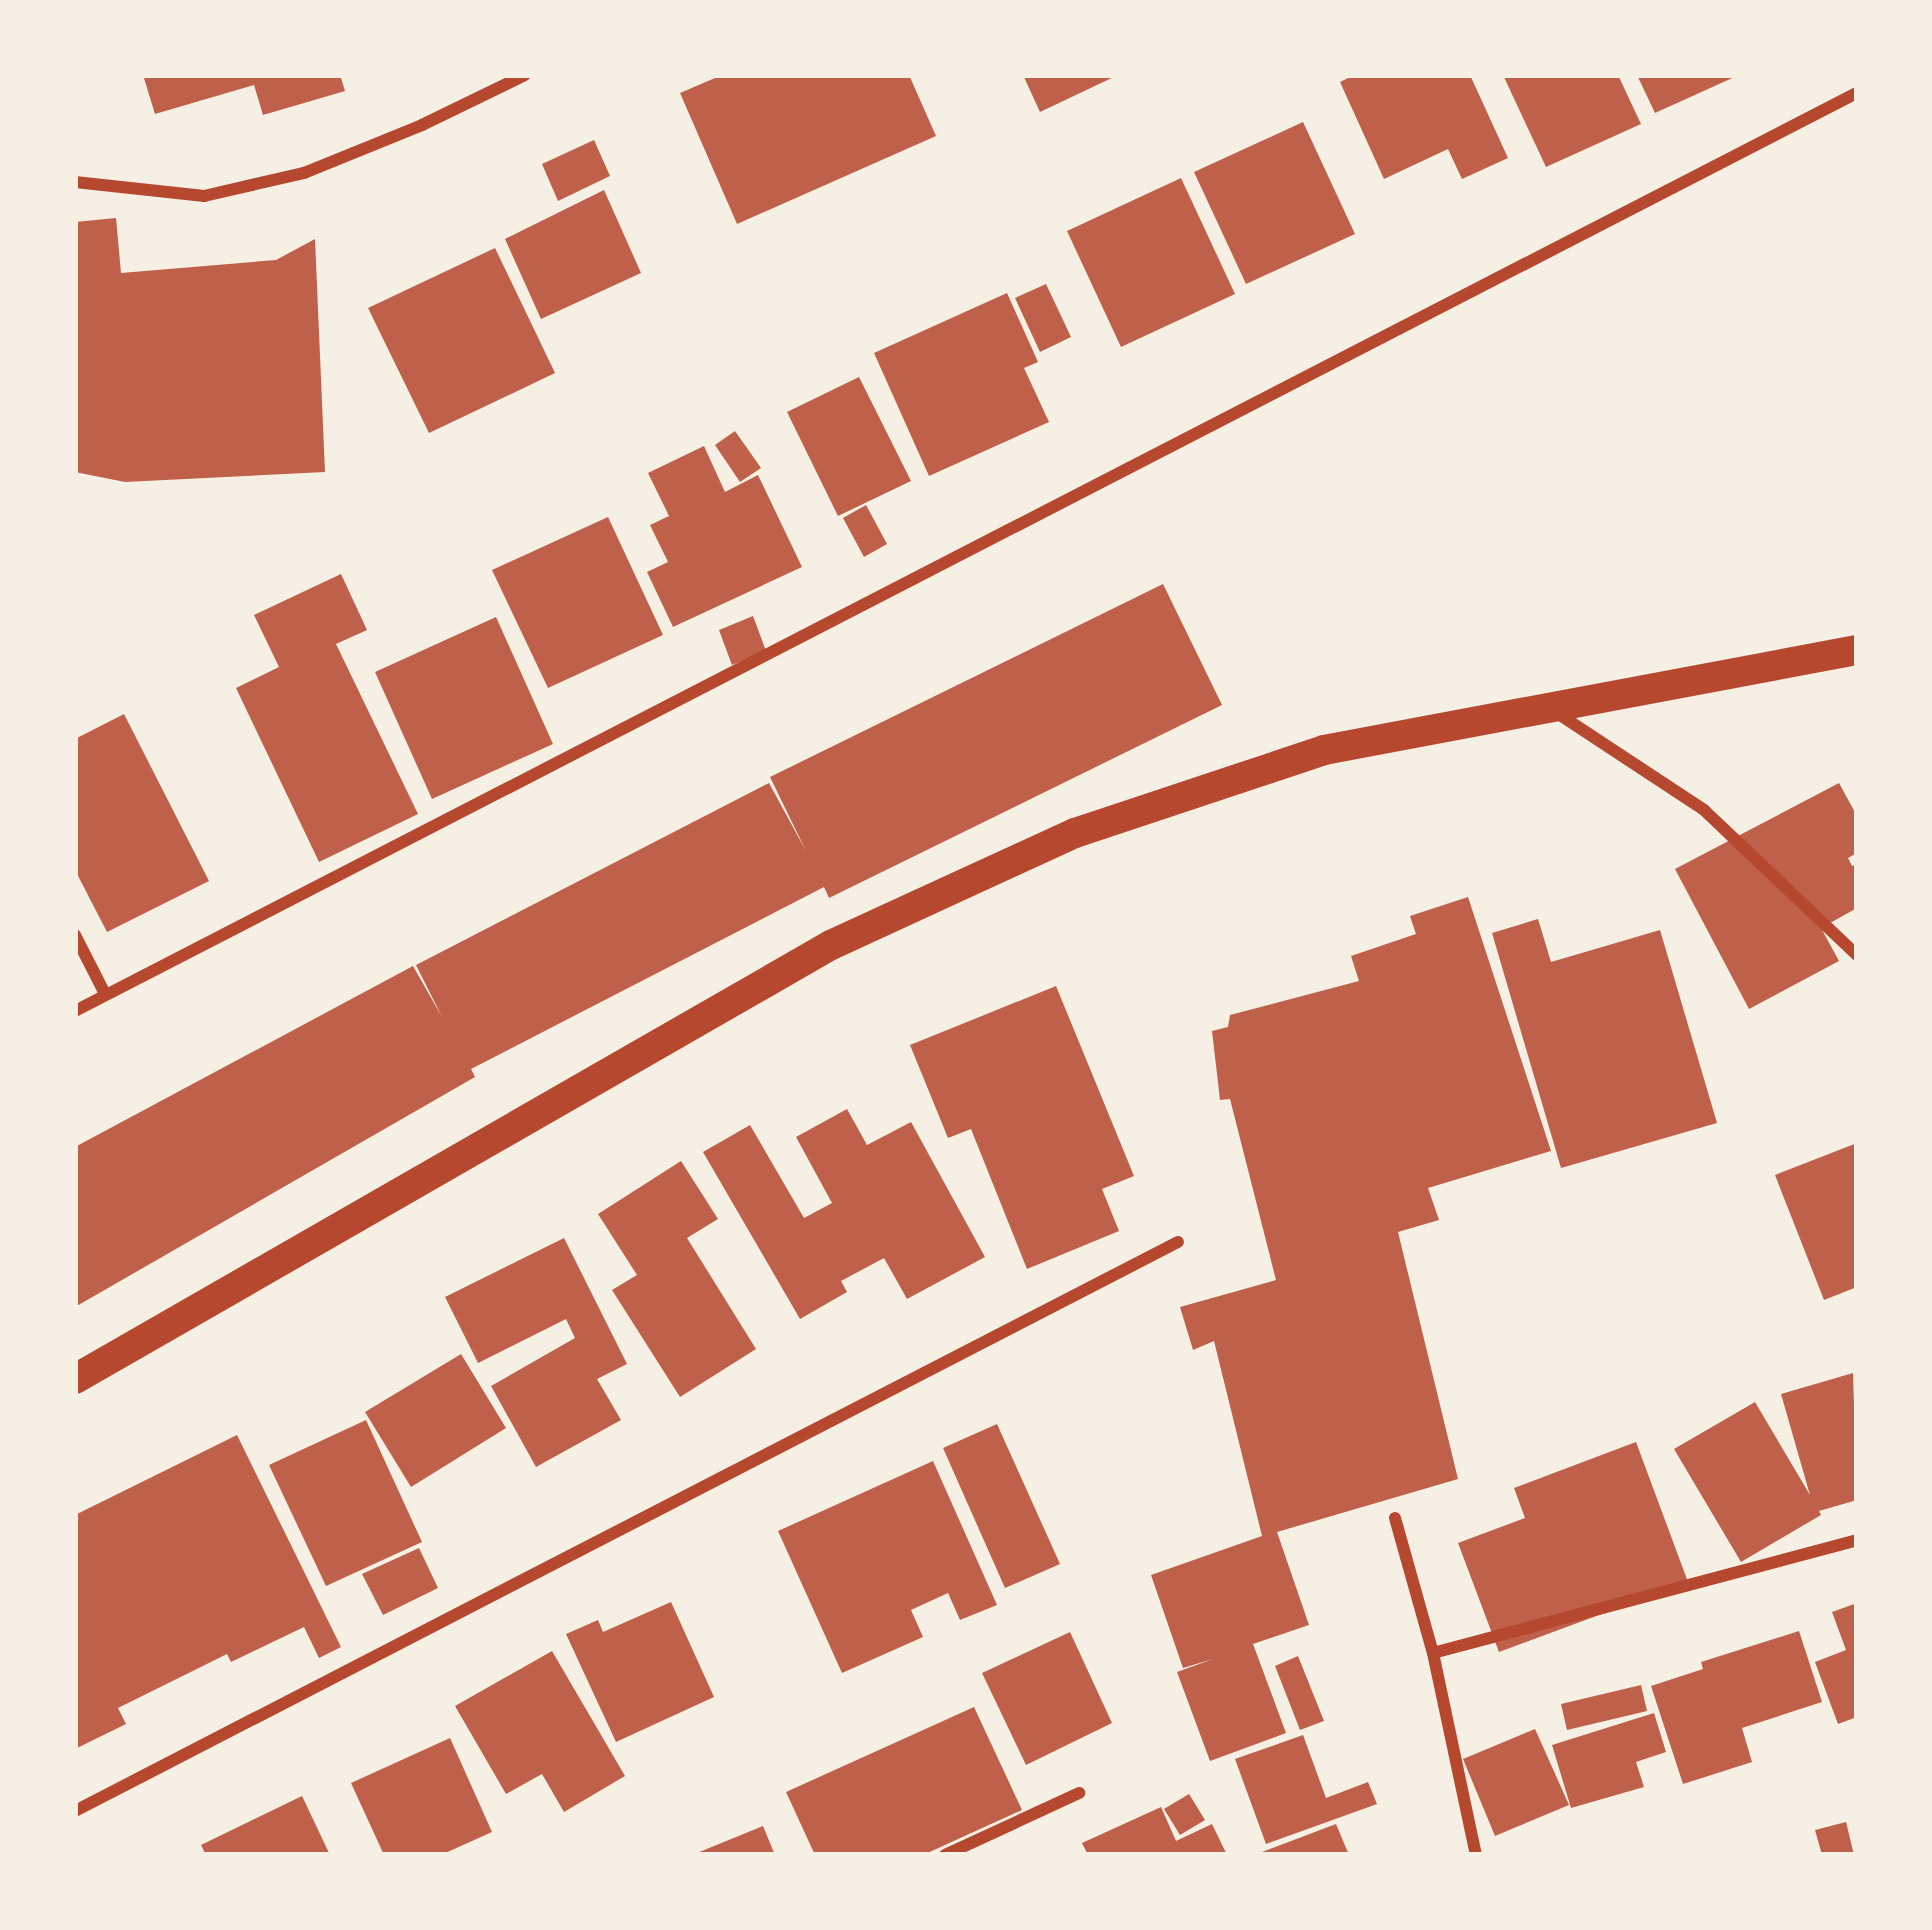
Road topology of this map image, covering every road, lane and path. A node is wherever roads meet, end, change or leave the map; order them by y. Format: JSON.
{"nodes":[{"id":1,"x":525,"y":75,"type":"edge"},
{"id":2,"x":1857,"y":93,"type":"edge"},
{"id":3,"x":75,"y":182,"type":"edge"},
{"id":4,"x":1857,"y":650,"type":"edge"},
{"id":5,"x":1553,"y":710,"type":"junction"},
{"id":6,"x":75,"y":935,"type":"edge"},
{"id":7,"x":1857,"y":955,"type":"edge"},
{"id":8,"x":105,"y":994,"type":"junction"},
{"id":9,"x":75,"y":1012,"type":"edge"},
{"id":10,"x":1178,"y":1242,"type":"dead end"},
{"id":11,"x":75,"y":1378,"type":"edge"},
{"id":12,"x":1395,"y":1518,"type":"dead end"},
{"id":13,"x":1857,"y":1540,"type":"edge"},
{"id":14,"x":1432,"y":1653,"type":"junction"},
{"id":15,"x":1079,"y":1793,"type":"dead end"},
{"id":16,"x":75,"y":1810,"type":"edge"},
{"id":17,"x":945,"y":1855,"type":"edge"},
{"id":18,"x":1476,"y":1855,"type":"edge"}],
"edges":[{"from":1,"to":3,"type":"street"},
{"from":2,"to":8,"type":"street"},
{"from":4,"to":5,"type":"main road"},
{"from":5,"to":7,"type":"street"},
{"from":5,"to":11,"type":"main road"},
{"from":6,"to":8,"type":"street"},
{"from":8,"to":9,"type":"street"},
{"from":10,"to":16,"type":"street"},
{"from":12,"to":14,"type":"street"},
{"from":13,"to":14,"type":"street"},
{"from":14,"to":18,"type":"street"},
{"from":15,"to":17,"type":"street"}]}
